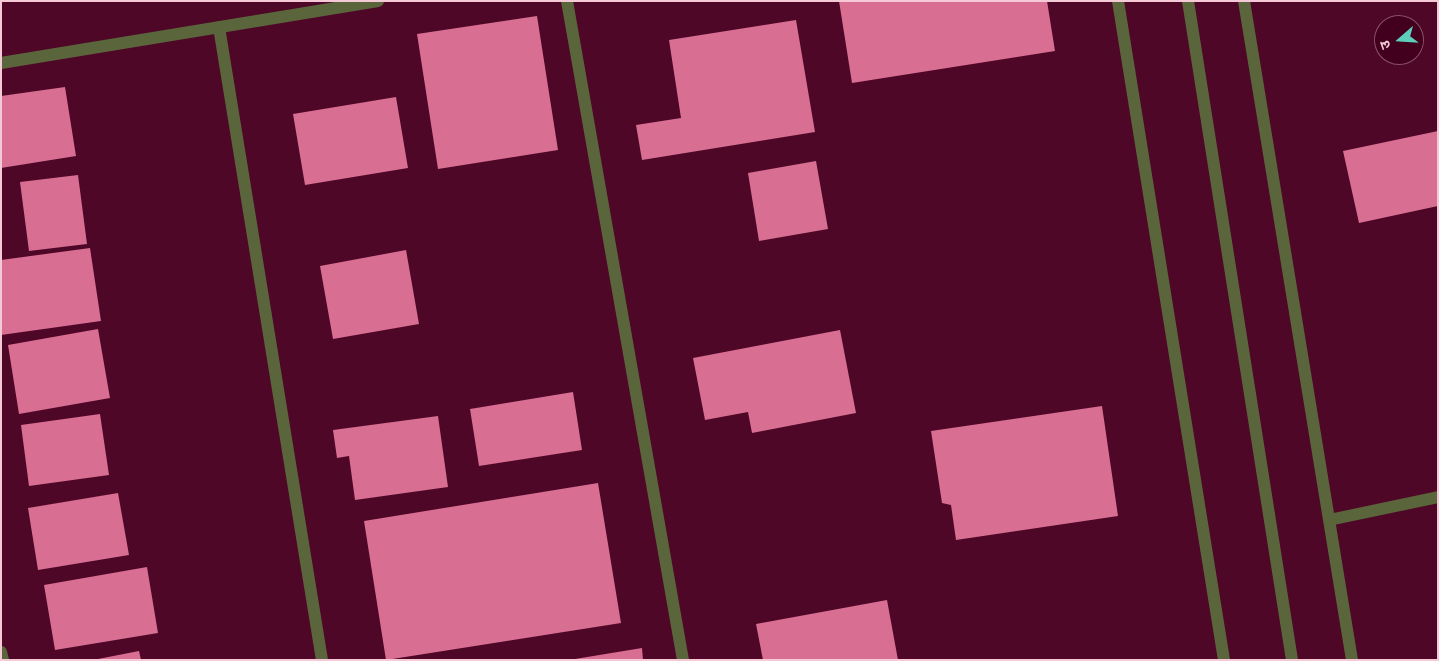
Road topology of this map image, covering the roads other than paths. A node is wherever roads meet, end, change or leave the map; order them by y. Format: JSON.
{"nodes":[{"id":1,"x":378,"y":1,"type":"edge"},
{"id":2,"x":567,"y":1,"type":"edge"},
{"id":3,"x":1118,"y":1,"type":"edge"},
{"id":4,"x":1188,"y":1,"type":"edge"},
{"id":5,"x":1244,"y":1,"type":"edge"},
{"id":6,"x":219,"y":27,"type":"junction"},
{"id":7,"x":1,"y":63,"type":"edge"},
{"id":8,"x":1438,"y":498,"type":"edge"},
{"id":9,"x":1330,"y":520,"type":"junction"},
{"id":10,"x":1,"y":652,"type":"edge"},
{"id":11,"x":2,"y":660,"type":"edge"},
{"id":12,"x":322,"y":660,"type":"edge"},
{"id":13,"x":683,"y":660,"type":"edge"},
{"id":14,"x":1224,"y":660,"type":"edge"},
{"id":15,"x":1292,"y":660,"type":"edge"},
{"id":16,"x":1352,"y":660,"type":"edge"}],
"edges":[{"from":1,"to":6,"type":"street"},
{"from":2,"to":13,"type":"street"},
{"from":3,"to":14,"type":"street"},
{"from":4,"to":15,"type":"street"},
{"from":5,"to":9,"type":"street"},
{"from":6,"to":7,"type":"street"},
{"from":6,"to":12,"type":"street"},
{"from":8,"to":9,"type":"street"},
{"from":9,"to":16,"type":"street"},
{"from":10,"to":11,"type":"street"}]}
